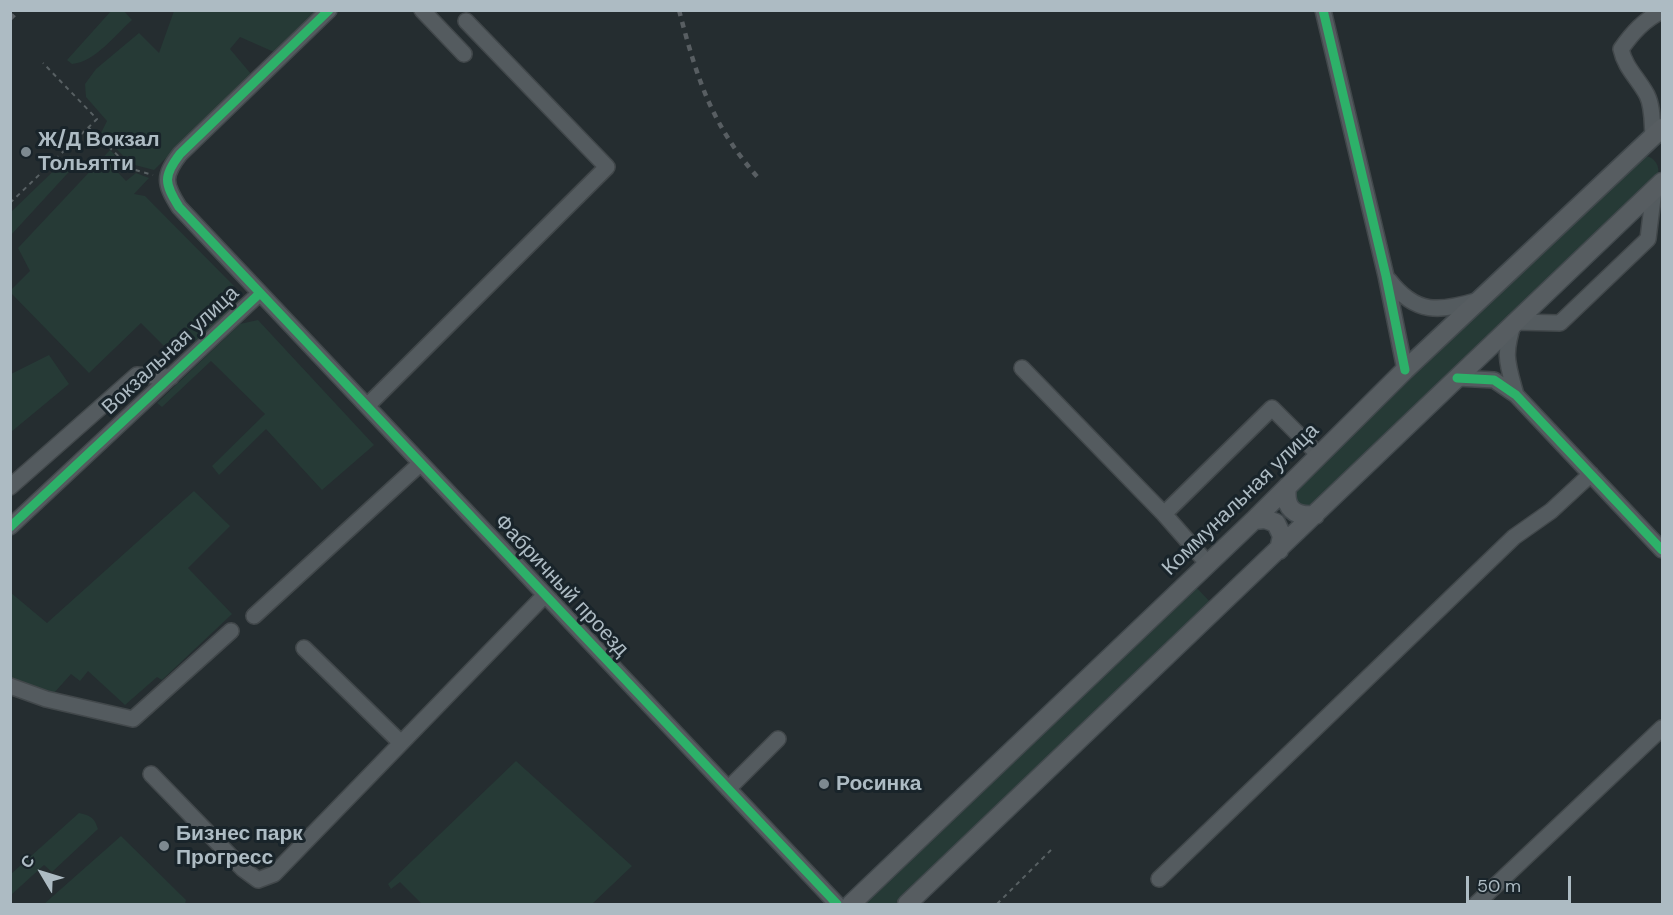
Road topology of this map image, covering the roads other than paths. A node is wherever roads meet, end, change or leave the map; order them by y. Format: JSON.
{"nodes":[{"id":1,"x":328,"y":10,"type":"edge"},
{"id":2,"x":422,"y":10,"type":"edge"},
{"id":3,"x":1323,"y":10,"type":"edge"},
{"id":4,"x":1662,"y":11,"type":"edge"},
{"id":5,"x":466,"y":21,"type":"dead end"},
{"id":6,"x":464,"y":54,"type":"dead end"},
{"id":7,"x":1659,"y":137,"type":"edge"},
{"id":8,"x":1658,"y":186,"type":"edge"},
{"id":9,"x":1386,"y":276,"type":"junction"},
{"id":10,"x":260,"y":293,"type":"junction"},
{"id":11,"x":1482,"y":299,"type":"junction"},
{"id":12,"x":1514,"y":322,"type":"junction"},
{"id":13,"x":1022,"y":368,"type":"dead end"},
{"id":14,"x":1406,"y":370,"type":"junction"},
{"id":15,"x":171,"y":377,"type":"junction"},
{"id":16,"x":1457,"y":378,"type":"junction"},
{"id":17,"x":1516,"y":395,"type":"junction"},
{"id":18,"x":367,"y":406,"type":"junction"},
{"id":19,"x":1319,"y":455,"type":"junction"},
{"id":20,"x":421,"y":464,"type":"junction"},
{"id":21,"x":1591,"y":474,"type":"junction"},
{"id":22,"x":10,"y":487,"type":"edge"},
{"id":23,"x":1287,"y":487,"type":"junction"},
{"id":24,"x":1164,"y":514,"type":"junction"},
{"id":25,"x":1315,"y":515,"type":"junction"},
{"id":26,"x":1254,"y":520,"type":"junction"},
{"id":27,"x":10,"y":527,"type":"edge"},
{"id":28,"x":1279,"y":550,"type":"junction"},
{"id":29,"x":1662,"y":550,"type":"edge"},
{"id":30,"x":1208,"y":564,"type":"junction"},
{"id":31,"x":545,"y":595,"type":"junction"},
{"id":32,"x":254,"y":616,"type":"dead end"},
{"id":33,"x":231,"y":631,"type":"dead end"},
{"id":34,"x":304,"y":648,"type":"dead end"},
{"id":35,"x":10,"y":686,"type":"edge"},
{"id":36,"x":1662,"y":728,"type":"edge"},
{"id":37,"x":778,"y":739,"type":"dead end"},
{"id":38,"x":401,"y":743,"type":"junction"},
{"id":39,"x":151,"y":774,"type":"dead end"},
{"id":40,"x":728,"y":789,"type":"junction"},
{"id":41,"x":1159,"y":879,"type":"dead end"},
{"id":42,"x":837,"y":904,"type":"edge"},
{"id":43,"x":851,"y":904,"type":"edge"},
{"id":44,"x":906,"y":904,"type":"edge"},
{"id":45,"x":1476,"y":904,"type":"edge"}],
"edges":[{"from":1,"to":10,"type":"street","name":"Вокзальная улица"},
{"from":2,"to":6,"type":"street"},
{"from":3,"to":9,"type":"street"},
{"from":4,"to":7,"type":"street"},
{"from":5,"to":18,"type":"street"},
{"from":7,"to":11,"type":"main road","name":"Коммунальная улица"},
{"from":8,"to":12,"type":"main road"},
{"from":8,"to":12,"type":"street"},
{"from":9,"to":11,"type":"street"},
{"from":9,"to":14,"type":"street"},
{"from":10,"to":15,"type":"street","name":"Вокзальная улица"},
{"from":10,"to":18,"type":"street","name":"Фабричный проезд"},
{"from":11,"to":14,"type":"main road","name":"Коммунальная улица"},
{"from":12,"to":16,"type":"main road"},
{"from":12,"to":17,"type":"street"},
{"from":13,"to":24,"type":"street"},
{"from":14,"to":19,"type":"main road","name":"Коммунальная улица"},
{"from":15,"to":22,"type":"street"},
{"from":15,"to":27,"type":"street","name":"Вокзальная улица"},
{"from":16,"to":17,"type":"street"},
{"from":16,"to":25,"type":"main road"},
{"from":17,"to":21,"type":"street"},
{"from":18,"to":20,"type":"street","name":"Фабричный проезд"},
{"from":19,"to":23,"type":"main road","name":"Коммунальная улица"},
{"from":19,"to":24,"type":"street"},
{"from":20,"to":31,"type":"street","name":"Фабричный проезд"},
{"from":20,"to":32,"type":"street"},
{"from":21,"to":29,"type":"street"},
{"from":21,"to":41,"type":"street"},
{"from":23,"to":25,"type":"main road"},
{"from":23,"to":26,"type":"main road","name":"Коммунальная улица"},
{"from":24,"to":30,"type":"street"},
{"from":25,"to":28,"type":"main road"},
{"from":26,"to":28,"type":"main road"},
{"from":26,"to":30,"type":"main road","name":"Коммунальная улица"},
{"from":28,"to":44,"type":"main road"},
{"from":30,"to":43,"type":"main road","name":"Коммунальная улица"},
{"from":31,"to":38,"type":"street"},
{"from":31,"to":40,"type":"street","name":"Фабричный проезд"},
{"from":33,"to":35,"type":"street"},
{"from":34,"to":38,"type":"street"},
{"from":36,"to":45,"type":"street"},
{"from":37,"to":40,"type":"street"},
{"from":38,"to":39,"type":"street"},
{"from":40,"to":42,"type":"street","name":"Фабричный проезд"}]}
